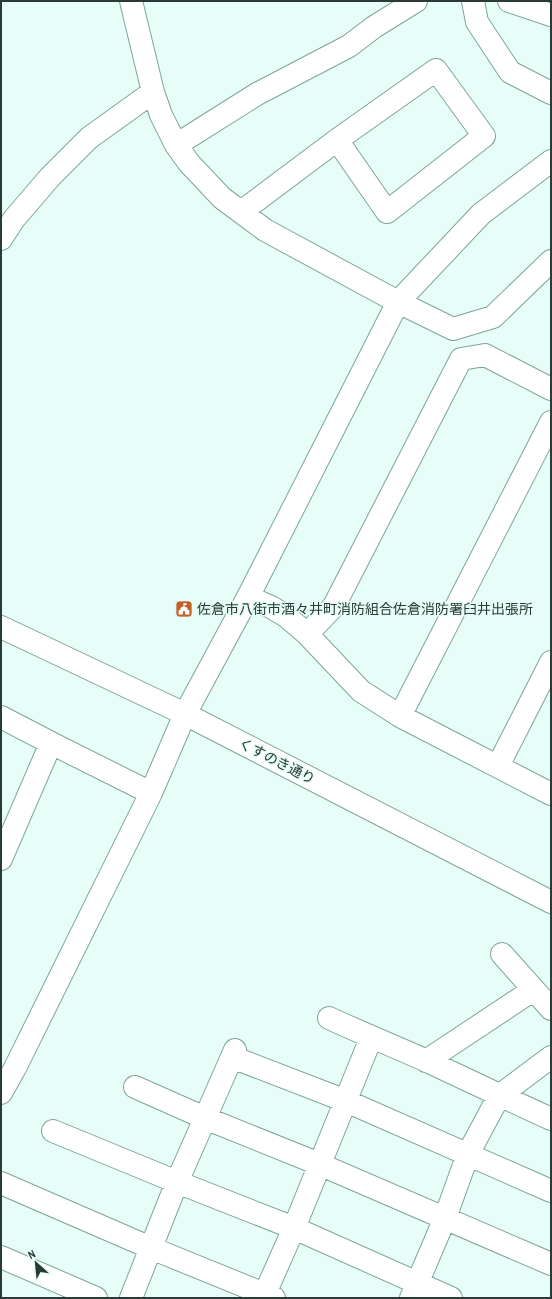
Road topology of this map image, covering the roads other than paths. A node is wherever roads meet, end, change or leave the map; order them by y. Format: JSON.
{"nodes":[{"id":1,"x":131,"y":1,"type":"edge"},
{"id":2,"x":473,"y":1,"type":"edge"},
{"id":3,"x":509,"y":1,"type":"edge"},
{"id":4,"x":409,"y":3,"type":"edge"},
{"id":5,"x":551,"y":15,"type":"edge"},
{"id":6,"x":153,"y":92,"type":"junction"},
{"id":7,"x":551,"y":93,"type":"edge"},
{"id":8,"x":337,"y":140,"type":"junction"},
{"id":9,"x":176,"y":145,"type":"junction"},
{"id":10,"x":551,"y":161,"type":"edge"},
{"id":11,"x":241,"y":212,"type":"junction"},
{"id":12,"x":1,"y":239,"type":"edge"},
{"id":13,"x":551,"y":261,"type":"edge"},
{"id":14,"x":398,"y":302,"type":"junction"},
{"id":15,"x":551,"y":389,"type":"edge"},
{"id":16,"x":551,"y":422,"type":"edge"},
{"id":17,"x":248,"y":597,"type":"junction"},
{"id":18,"x":1,"y":626,"type":"edge"},
{"id":19,"x":307,"y":634,"type":"junction"},
{"id":20,"x":551,"y":662,"type":"edge"},
{"id":21,"x":185,"y":714,"type":"junction"},
{"id":22,"x":400,"y":716,"type":"junction"},
{"id":23,"x":1,"y":717,"type":"edge"},
{"id":24,"x":52,"y":743,"type":"junction"},
{"id":25,"x":498,"y":766,"type":"junction"},
{"id":26,"x":151,"y":793,"type":"junction"},
{"id":27,"x":551,"y":794,"type":"edge"},
{"id":28,"x":1,"y":859,"type":"edge"},
{"id":29,"x":551,"y":902,"type":"edge"},
{"id":30,"x":502,"y":954,"type":"dead end"},
{"id":31,"x":533,"y":990,"type":"junction"},
{"id":32,"x":551,"y":1010,"type":"edge"},
{"id":33,"x":329,"y":1018,"type":"dead end"},
{"id":34,"x":371,"y":1038,"type":"junction"},
{"id":35,"x":551,"y":1057,"type":"edge"},
{"id":36,"x":426,"y":1061,"type":"junction"},
{"id":37,"x":8,"y":1065,"type":"edge"},
{"id":38,"x":135,"y":1087,"type":"dead end"},
{"id":39,"x":1,"y":1093,"type":"edge"},
{"id":40,"x":500,"y":1096,"type":"junction"},
{"id":41,"x":346,"y":1101,"type":"junction"},
{"id":42,"x":205,"y":1118,"type":"junction"},
{"id":43,"x":551,"y":1119,"type":"edge"},
{"id":44,"x":53,"y":1131,"type":"dead end"},
{"id":45,"x":468,"y":1154,"type":"junction"},
{"id":46,"x":319,"y":1164,"type":"junction"},
{"id":47,"x":1,"y":1182,"type":"edge"},
{"id":48,"x":177,"y":1182,"type":"junction"},
{"id":49,"x":551,"y":1191,"type":"edge"},
{"id":50,"x":445,"y":1218,"type":"junction"},
{"id":51,"x":294,"y":1228,"type":"junction"},
{"id":52,"x":151,"y":1248,"type":"junction"},
{"id":53,"x":1,"y":1257,"type":"edge"},
{"id":54,"x":551,"y":1264,"type":"edge"},
{"id":55,"x":415,"y":1291,"type":"edge"},
{"id":56,"x":267,"y":1297,"type":"edge"},
{"id":57,"x":96,"y":1298,"type":"edge"},
{"id":58,"x":131,"y":1298,"type":"edge"},
{"id":59,"x":452,"y":1298,"type":"edge"}],
"edges":[{"from":1,"to":6,"type":"street"},
{"from":2,"to":7,"type":"street"},
{"from":3,"to":5,"type":"street"},
{"from":4,"to":9,"type":"street"},
{"from":6,"to":9,"type":"street"},
{"from":6,"to":12,"type":"street"},
{"from":8,"to":8,"type":"street"},
{"from":8,"to":11,"type":"street"},
{"from":9,"to":11,"type":"street"},
{"from":10,"to":14,"type":"street"},
{"from":11,"to":14,"type":"street"},
{"from":13,"to":14,"type":"street"},
{"from":14,"to":17,"type":"street"},
{"from":15,"to":19,"type":"street"},
{"from":16,"to":22,"type":"street"},
{"from":17,"to":19,"type":"street"},
{"from":17,"to":21,"type":"street"},
{"from":18,"to":21,"type":"street","name":"くすのき通り"},
{"from":19,"to":22,"type":"street"},
{"from":20,"to":25,"type":"street"},
{"from":21,"to":26,"type":"street"},
{"from":21,"to":29,"type":"street","name":"くすのき通り"},
{"from":22,"to":25,"type":"street"},
{"from":23,"to":24,"type":"street"},
{"from":24,"to":26,"type":"street"},
{"from":24,"to":28,"type":"street"},
{"from":25,"to":27,"type":"street"},
{"from":26,"to":37,"type":"street"},
{"from":30,"to":31,"type":"street"},
{"from":31,"to":32,"type":"street"},
{"from":31,"to":36,"type":"street"},
{"from":33,"to":34,"type":"street"},
{"from":34,"to":36,"type":"street"},
{"from":34,"to":41,"type":"street"},
{"from":35,"to":40,"type":"street"},
{"from":36,"to":40,"type":"street"},
{"from":37,"to":39,"type":"street"},
{"from":38,"to":42,"type":"street"},
{"from":40,"to":43,"type":"street"},
{"from":40,"to":45,"type":"street"},
{"from":41,"to":42,"type":"street"},
{"from":41,"to":45,"type":"street"},
{"from":41,"to":46,"type":"street"},
{"from":42,"to":46,"type":"street"},
{"from":42,"to":48,"type":"street"},
{"from":44,"to":48,"type":"street"},
{"from":45,"to":49,"type":"street"},
{"from":45,"to":50,"type":"street"},
{"from":46,"to":50,"type":"street"},
{"from":46,"to":51,"type":"street"},
{"from":47,"to":52,"type":"street"},
{"from":48,"to":51,"type":"street"},
{"from":48,"to":52,"type":"street"},
{"from":50,"to":54,"type":"street"},
{"from":50,"to":55,"type":"street"},
{"from":51,"to":55,"type":"street"},
{"from":51,"to":56,"type":"street"},
{"from":52,"to":56,"type":"street"},
{"from":52,"to":58,"type":"street"},
{"from":53,"to":57,"type":"street"},
{"from":55,"to":59,"type":"street"}]}
